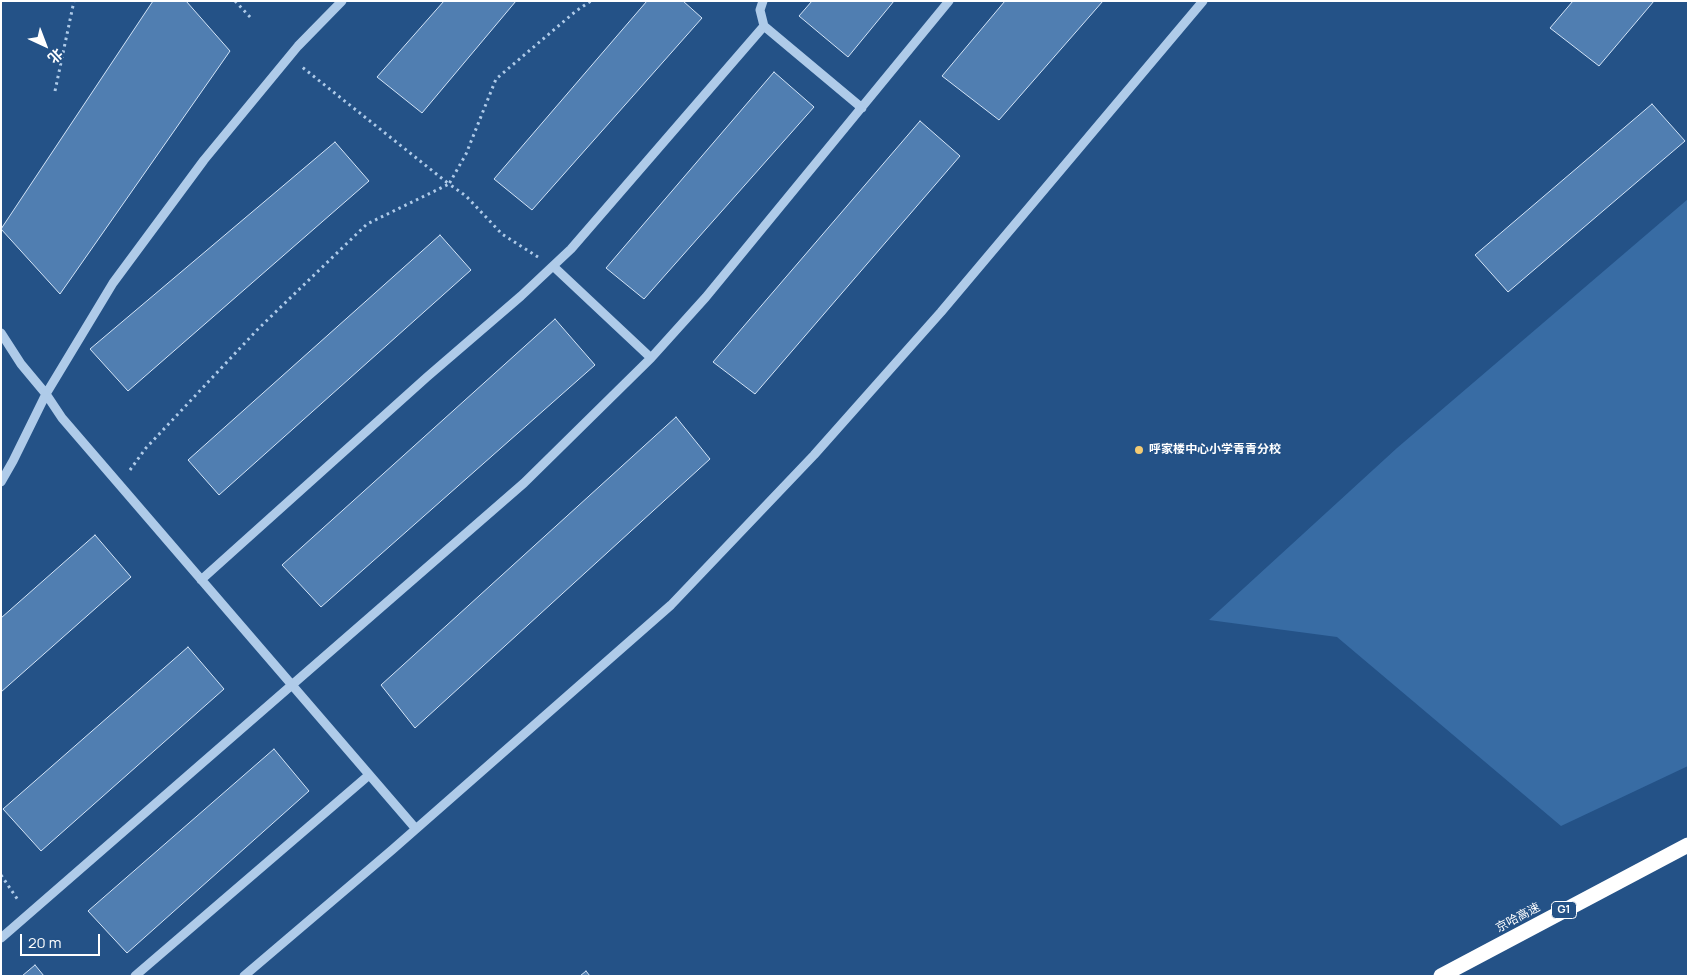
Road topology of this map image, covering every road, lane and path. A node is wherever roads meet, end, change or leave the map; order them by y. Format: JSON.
{"nodes":[{"id":1,"x":74,"y":1,"type":"edge"},
{"id":2,"x":235,"y":1,"type":"edge"},
{"id":3,"x":342,"y":1,"type":"edge"},
{"id":4,"x":591,"y":1,"type":"edge"},
{"id":5,"x":763,"y":1,"type":"edge"},
{"id":6,"x":949,"y":1,"type":"edge"},
{"id":7,"x":1203,"y":1,"type":"edge"},
{"id":8,"x":250,"y":18,"type":"dead end"},
{"id":9,"x":764,"y":26,"type":"junction"},
{"id":10,"x":290,"y":57,"type":"junction"},
{"id":11,"x":55,"y":91,"type":"dead end"},
{"id":12,"x":862,"y":108,"type":"junction"},
{"id":13,"x":449,"y":184,"type":"junction"},
{"id":14,"x":553,"y":266,"type":"junction"},
{"id":15,"x":1,"y":333,"type":"edge"},
{"id":16,"x":651,"y":358,"type":"junction"},
{"id":17,"x":46,"y":394,"type":"junction"},
{"id":18,"x":1,"y":482,"type":"edge"},
{"id":19,"x":119,"y":485,"type":"junction"},
{"id":20,"x":201,"y":580,"type":"junction"},
{"id":21,"x":292,"y":686,"type":"junction"},
{"id":22,"x":369,"y":775,"type":"junction"},
{"id":23,"x":416,"y":829,"type":"junction"},
{"id":24,"x":1688,"y":845,"type":"edge"},
{"id":25,"x":1,"y":875,"type":"edge"},
{"id":26,"x":28,"y":915,"type":"junction"},
{"id":27,"x":1,"y":938,"type":"edge"},
{"id":28,"x":135,"y":976,"type":"edge"},
{"id":29,"x":244,"y":976,"type":"edge"},
{"id":30,"x":1441,"y":976,"type":"edge"}],
"edges":[{"from":1,"to":11,"type":"path"},
{"from":2,"to":8,"type":"path"},
{"from":3,"to":10,"type":"street"},
{"from":4,"to":13,"type":"path"},
{"from":5,"to":9,"type":"street"},
{"from":6,"to":12,"type":"street"},
{"from":7,"to":23,"type":"street"},
{"from":9,"to":12,"type":"street"},
{"from":9,"to":14,"type":"street"},
{"from":10,"to":13,"type":"path"},
{"from":10,"to":17,"type":"street"},
{"from":12,"to":16,"type":"street"},
{"from":13,"to":14,"type":"path"},
{"from":13,"to":19,"type":"path"},
{"from":14,"to":16,"type":"street"},
{"from":14,"to":20,"type":"street"},
{"from":15,"to":17,"type":"street"},
{"from":16,"to":21,"type":"street"},
{"from":17,"to":18,"type":"street"},
{"from":17,"to":19,"type":"street"},
{"from":19,"to":20,"type":"street"},
{"from":20,"to":21,"type":"street"},
{"from":21,"to":22,"type":"street"},
{"from":21,"to":26,"type":"street"},
{"from":22,"to":23,"type":"street"},
{"from":22,"to":28,"type":"street"},
{"from":23,"to":29,"type":"street"},
{"from":24,"to":30,"type":"highway","name":"京哈高速","number":"G1"},
{"from":25,"to":26,"type":"path"},
{"from":26,"to":27,"type":"street"}]}
